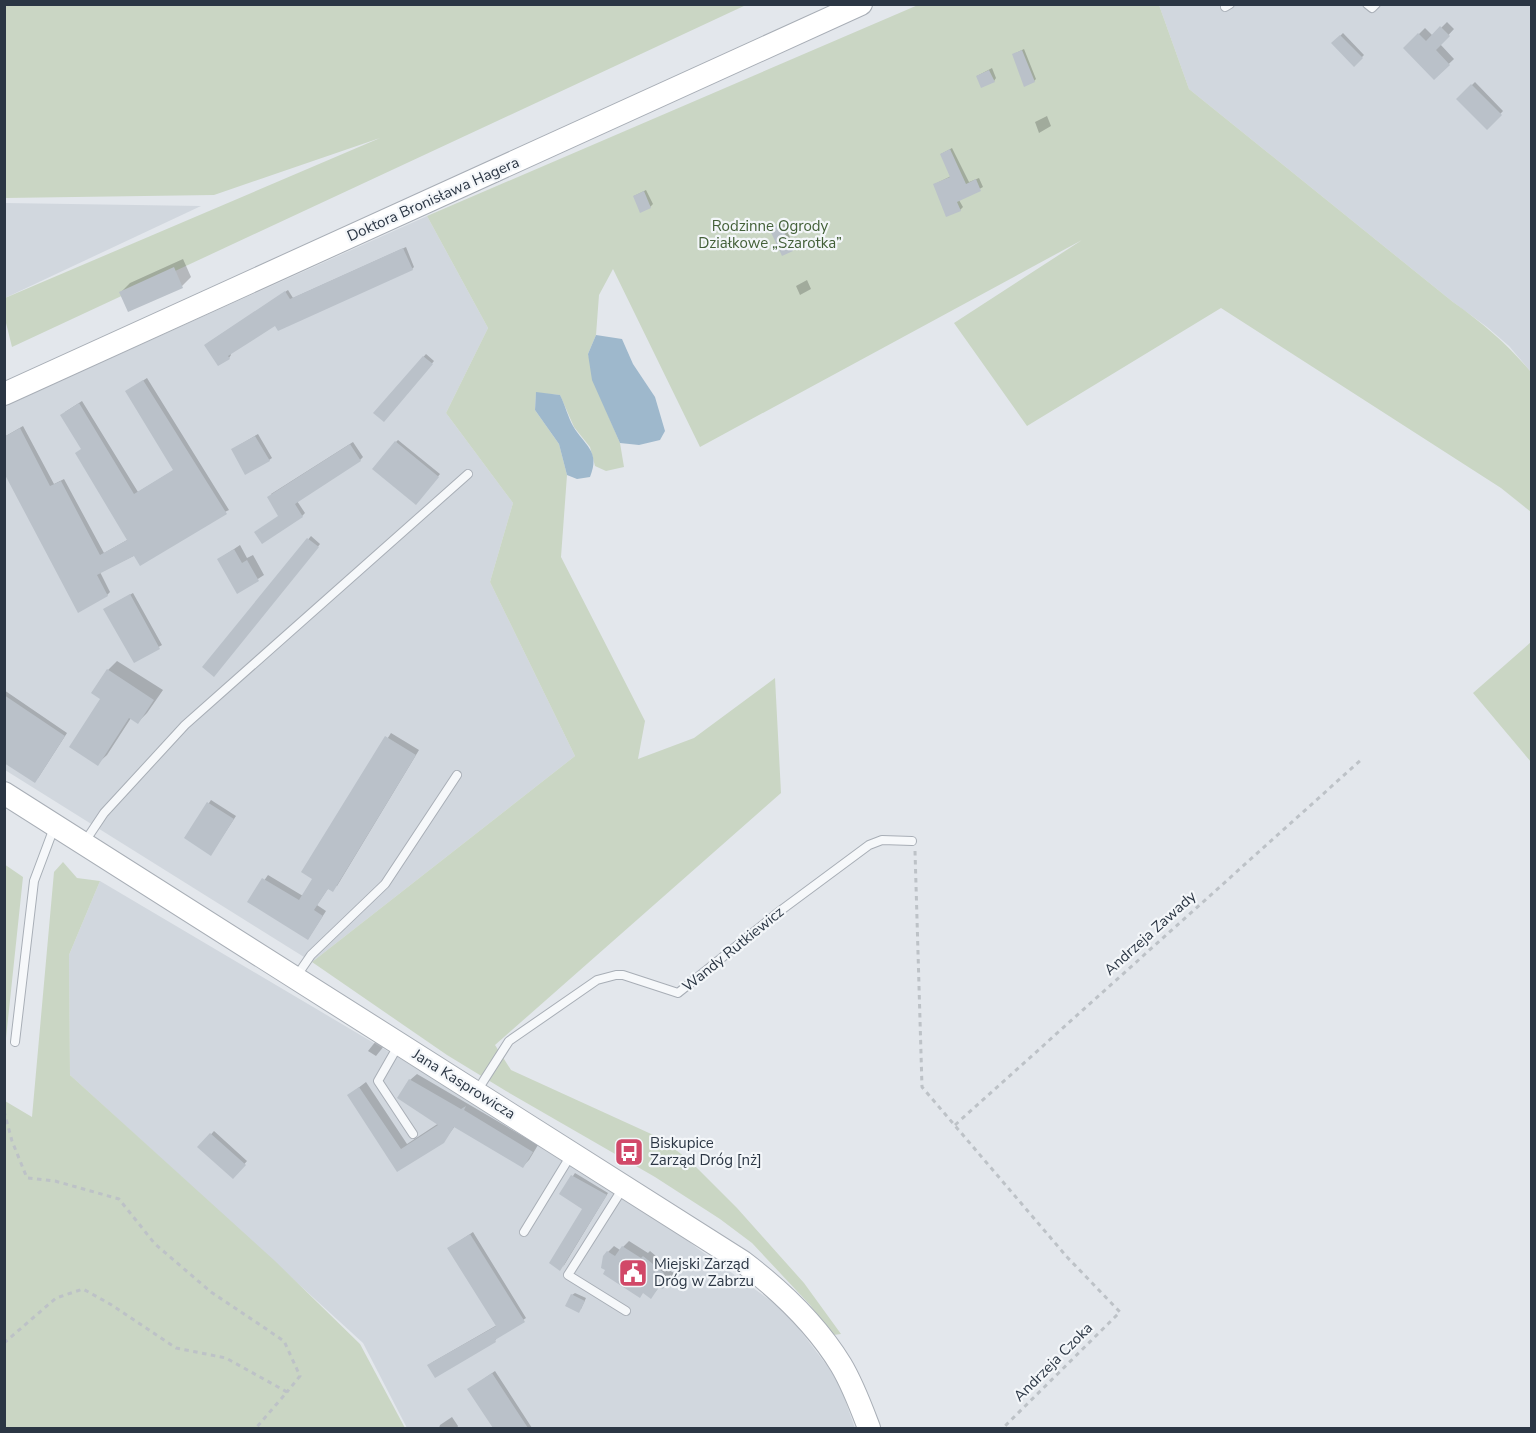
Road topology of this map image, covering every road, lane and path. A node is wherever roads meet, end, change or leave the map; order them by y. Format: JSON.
{"nodes":[{"id":1,"x":861,"y":4,"type":"edge"},
{"id":2,"x":1367,"y":4,"type":"edge"},
{"id":3,"x":1376,"y":4,"type":"edge"},
{"id":4,"x":4,"y":394,"type":"edge"},
{"id":5,"x":468,"y":474,"type":"dead end"},
{"id":6,"x":1362,"y":759,"type":"dead end"},
{"id":7,"x":458,"y":775,"type":"dead end"},
{"id":8,"x":4,"y":793,"type":"edge"},
{"id":9,"x":55,"y":825,"type":"junction"},
{"id":10,"x":912,"y":841,"type":"joint"},
{"id":11,"x":84,"y":844,"type":"junction"},
{"id":12,"x":296,"y":977,"type":"junction"},
{"id":13,"x":15,"y":1042,"type":"dead end"},
{"id":14,"x":399,"y":1043,"type":"junction"},
{"id":15,"x":477,"y":1091,"type":"junction"},
{"id":16,"x":4,"y":1111,"type":"edge"},
{"id":17,"x":955,"y":1125,"type":"junction"},
{"id":18,"x":413,"y":1134,"type":"dead end"},
{"id":19,"x":573,"y":1152,"type":"junction"},
{"id":20,"x":624,"y":1185,"type":"junction"},
{"id":21,"x":524,"y":1232,"type":"dead end"},
{"id":22,"x":626,"y":1311,"type":"dead end"},
{"id":23,"x":4,"y":1343,"type":"edge"},
{"id":24,"x":287,"y":1392,"type":"junction"},
{"id":25,"x":256,"y":1428,"type":"edge"},
{"id":26,"x":869,"y":1428,"type":"edge"},
{"id":27,"x":1003,"y":1428,"type":"edge"}],
"edges":[{"from":1,"to":4,"type":"street","name":"Doktora Bronisława Hagera"},
{"from":2,"to":3,"type":"lane"},
{"from":5,"to":11,"type":"lane"},
{"from":6,"to":17,"type":"path","name":"Andrzeja Zawady"},
{"from":7,"to":12,"type":"lane"},
{"from":8,"to":9,"type":"street","name":"Jana Kasprowicza"},
{"from":9,"to":11,"type":"street","name":"Jana Kasprowicza"},
{"from":9,"to":13,"type":"lane"},
{"from":10,"to":15,"type":"lane","name":"Wandy Rutkiewicz"},
{"from":10,"to":17,"type":"path"},
{"from":11,"to":12,"type":"street","name":"Jana Kasprowicza"},
{"from":12,"to":14,"type":"street","name":"Jana Kasprowicza"},
{"from":14,"to":15,"type":"street","name":"Jana Kasprowicza"},
{"from":14,"to":18,"type":"lane"},
{"from":15,"to":19,"type":"street","name":"Jana Kasprowicza"},
{"from":16,"to":24,"type":"path"},
{"from":17,"to":27,"type":"path","name":"Andrzeja Czoka"},
{"from":19,"to":20,"type":"street","name":"Jana Kasprowicza"},
{"from":19,"to":21,"type":"lane"},
{"from":20,"to":22,"type":"lane"},
{"from":20,"to":26,"type":"street","name":"Jana Kasprowicza"},
{"from":23,"to":24,"type":"path"},
{"from":24,"to":25,"type":"path"}]}
